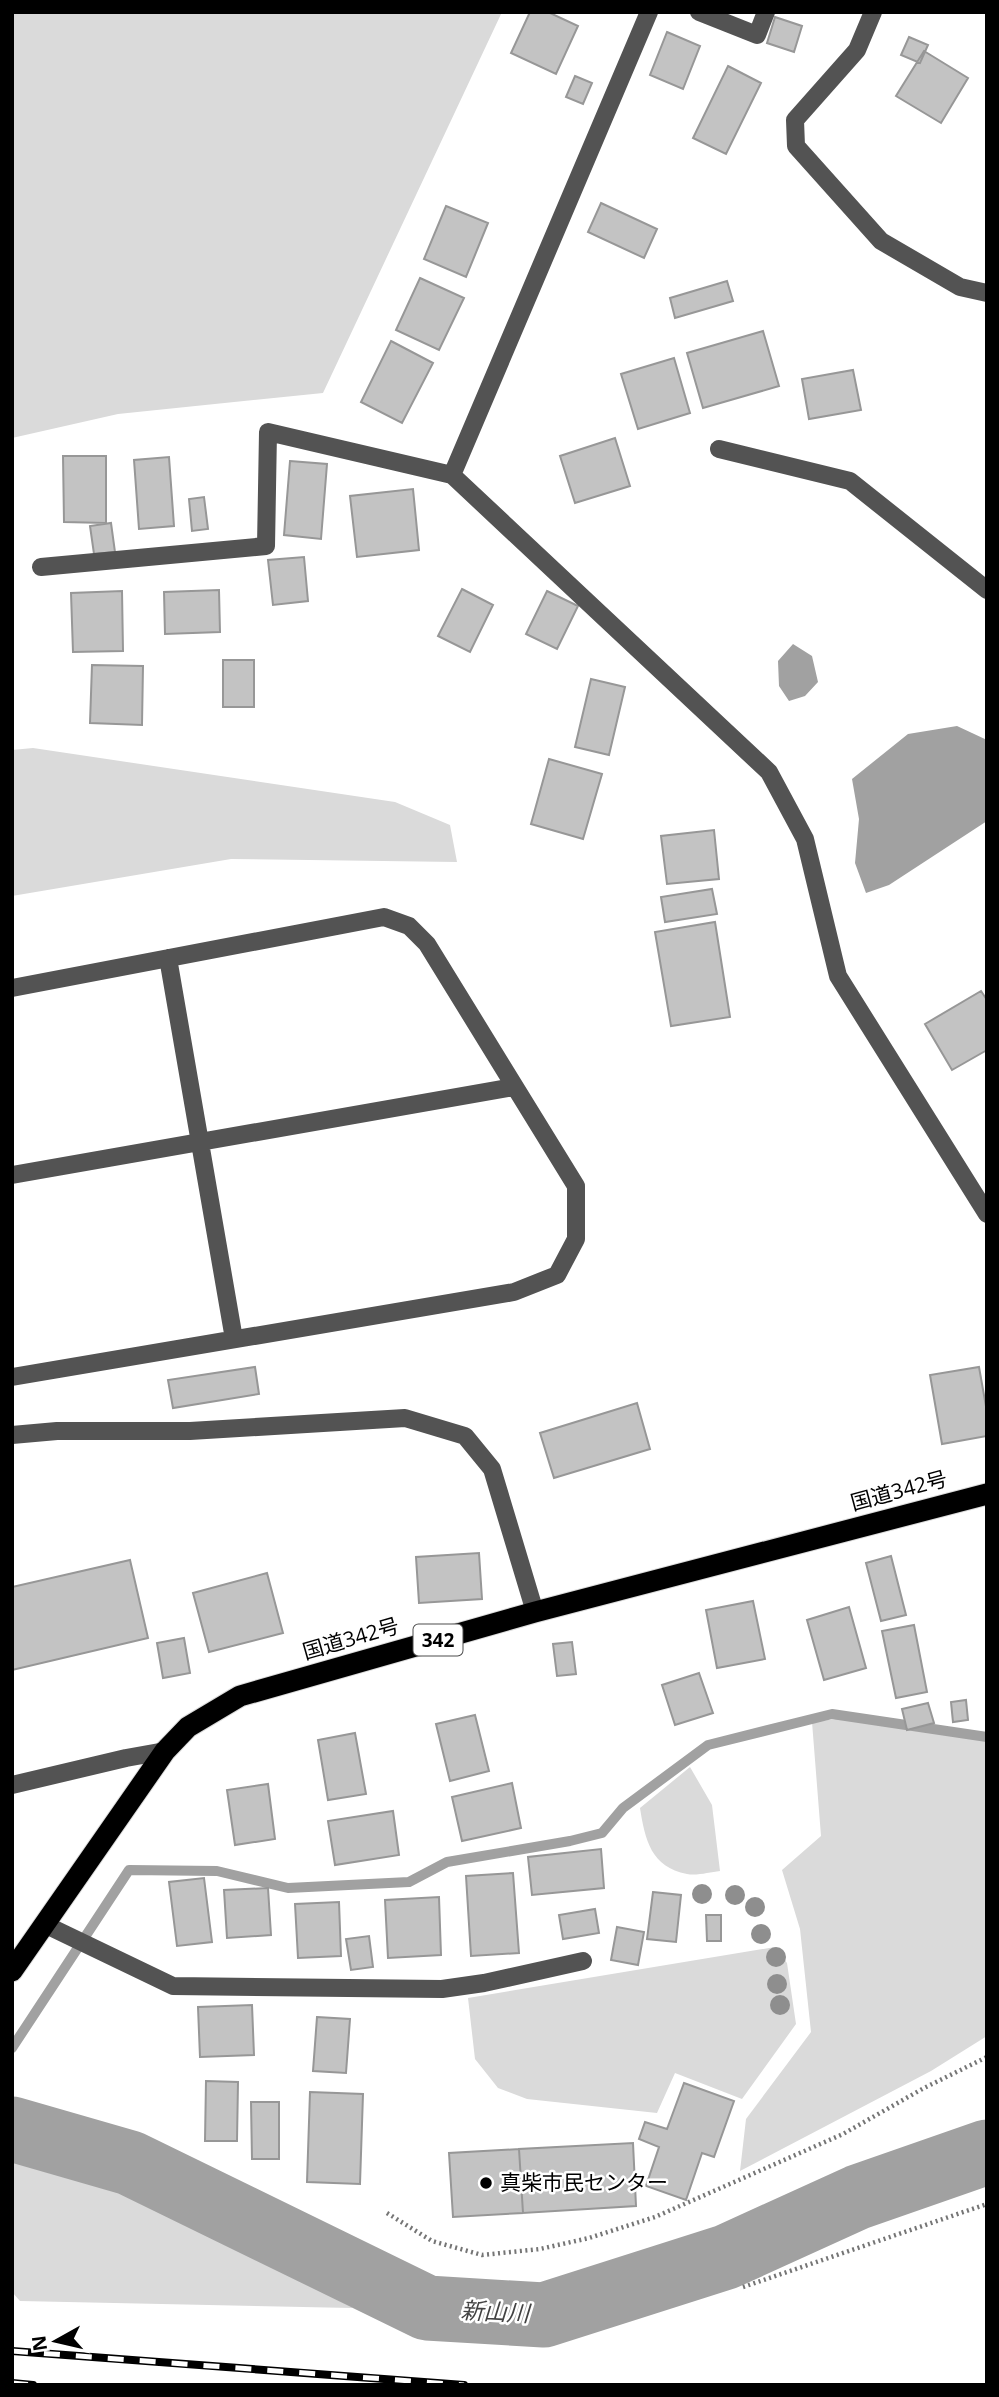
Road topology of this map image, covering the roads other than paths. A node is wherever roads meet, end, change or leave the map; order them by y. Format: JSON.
{"nodes":[{"id":1,"x":649,"y":12,"type":"edge"},
{"id":2,"x":699,"y":12,"type":"edge"},
{"id":3,"x":766,"y":12,"type":"edge"},
{"id":4,"x":873,"y":12,"type":"edge"},
{"id":5,"x":987,"y":293,"type":"edge"},
{"id":6,"x":719,"y":449,"type":"dead end"},
{"id":7,"x":452,"y":475,"type":"junction"},
{"id":8,"x":41,"y":567,"type":"dead end"},
{"id":9,"x":987,"y":590,"type":"edge"},
{"id":10,"x":168,"y":958,"type":"junction"},
{"id":11,"x":12,"y":988,"type":"edge"},
{"id":12,"x":514,"y":1087,"type":"junction"},
{"id":13,"x":199,"y":1143,"type":"junction"},
{"id":14,"x":12,"y":1175,"type":"edge"},
{"id":15,"x":987,"y":1214,"type":"edge"},
{"id":16,"x":234,"y":1339,"type":"junction"},
{"id":17,"x":12,"y":1377,"type":"edge"},
{"id":18,"x":12,"y":1436,"type":"edge"},
{"id":19,"x":987,"y":1494,"type":"edge"},
{"id":20,"x":535,"y":1612,"type":"junction"},
{"id":21,"x":165,"y":1751,"type":"junction"},
{"id":22,"x":12,"y":1785,"type":"edge"},
{"id":23,"x":46,"y":1925,"type":"junction"},
{"id":24,"x":583,"y":1961,"type":"dead end"},
{"id":25,"x":12,"y":1970,"type":"edge"}],
"edges":[{"from":1,"to":7,"type":"street"},
{"from":2,"to":3,"type":"street"},
{"from":4,"to":5,"type":"street"},
{"from":6,"to":9,"type":"street"},
{"from":7,"to":8,"type":"street"},
{"from":7,"to":15,"type":"street"},
{"from":10,"to":11,"type":"street"},
{"from":10,"to":12,"type":"street"},
{"from":10,"to":13,"type":"street"},
{"from":12,"to":13,"type":"street"},
{"from":12,"to":16,"type":"street"},
{"from":13,"to":14,"type":"street"},
{"from":13,"to":16,"type":"street"},
{"from":16,"to":17,"type":"street"},
{"from":18,"to":20,"type":"street"},
{"from":19,"to":20,"type":"highway","name":"国道342号","number":"342"},
{"from":20,"to":21,"type":"highway","name":"国道342号","number":"342"},
{"from":21,"to":22,"type":"street"},
{"from":21,"to":23,"type":"highway","name":"国道342号","number":"342"},
{"from":23,"to":24,"type":"street"},
{"from":23,"to":25,"type":"highway","name":"国道342号","number":"342"}]}
